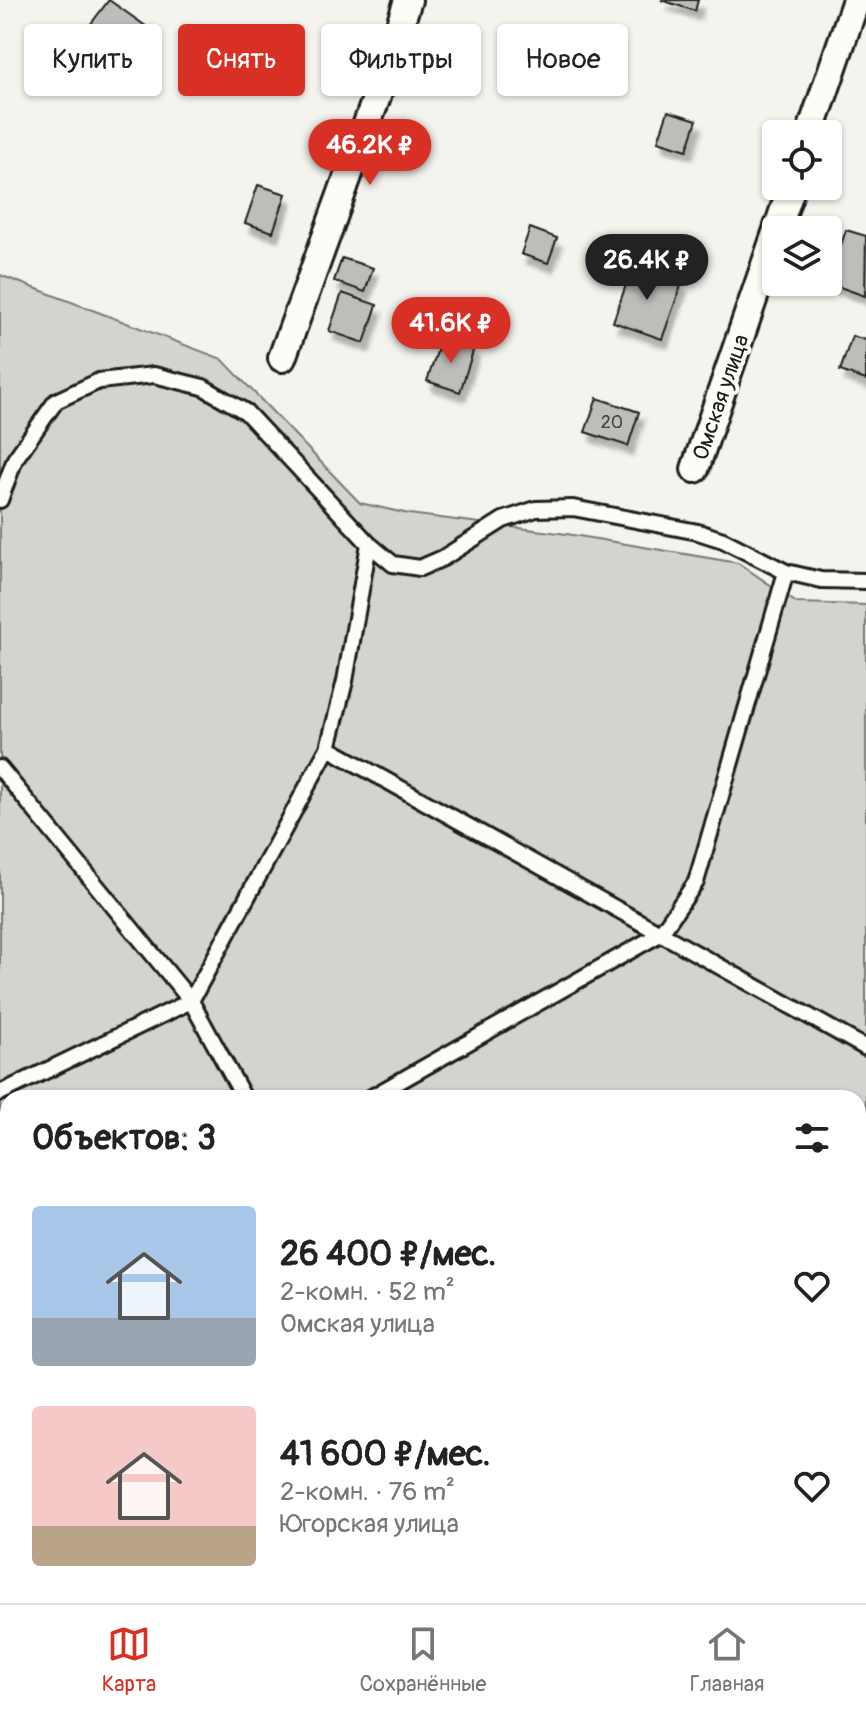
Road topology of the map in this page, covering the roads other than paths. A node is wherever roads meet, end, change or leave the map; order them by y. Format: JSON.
{"nodes":[{"id":1,"x":408,"y":0,"type":"edge"},
{"id":2,"x":856,"y":0,"type":"edge"},
{"id":3,"x":815,"y":120,"type":"edge"},
{"id":4,"x":762,"y":275,"type":"edge"},
{"id":5,"x":282,"y":358,"type":"dead end"},
{"id":6,"x":695,"y":469,"type":"dead end"},
{"id":7,"x":0,"y":500,"type":"edge"},
{"id":8,"x":369,"y":544,"type":"junction"},
{"id":9,"x":786,"y":572,"type":"junction"},
{"id":10,"x":866,"y":581,"type":"edge"},
{"id":11,"x":328,"y":748,"type":"junction"},
{"id":12,"x":0,"y":768,"type":"edge"},
{"id":13,"x":660,"y":934,"type":"junction"},
{"id":14,"x":191,"y":1001,"type":"junction"},
{"id":15,"x":866,"y":1048,"type":"edge"},
{"id":16,"x":6,"y":1090,"type":"edge"},
{"id":17,"x":240,"y":1090,"type":"edge"},
{"id":18,"x":384,"y":1090,"type":"edge"}],
"edges":[{"from":1,"to":5,"type":"street"},
{"from":2,"to":3,"type":"street"},
{"from":4,"to":6,"type":"street","name":"Омская улица"},
{"from":7,"to":8,"type":"lane"},
{"from":8,"to":9,"type":"lane"},
{"from":8,"to":11,"type":"lane"},
{"from":9,"to":10,"type":"lane"},
{"from":9,"to":13,"type":"lane"},
{"from":11,"to":13,"type":"lane"},
{"from":11,"to":14,"type":"lane"},
{"from":12,"to":14,"type":"lane"},
{"from":13,"to":15,"type":"lane"},
{"from":13,"to":18,"type":"lane"},
{"from":14,"to":16,"type":"lane"},
{"from":14,"to":17,"type":"lane"}]}
